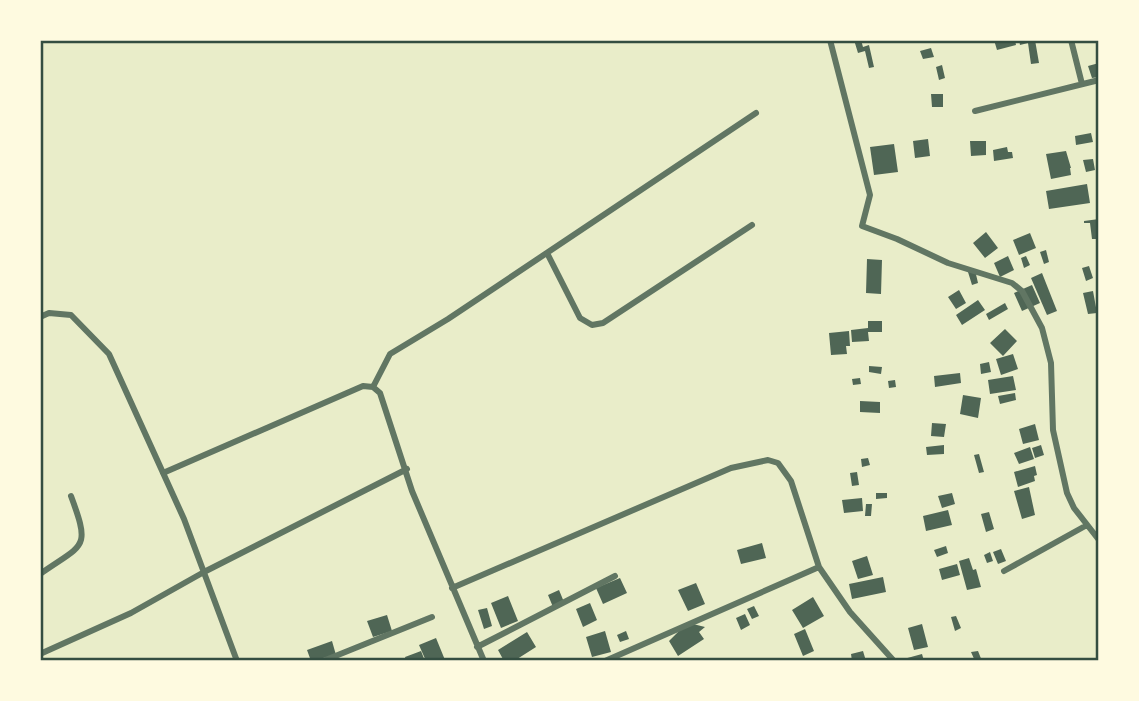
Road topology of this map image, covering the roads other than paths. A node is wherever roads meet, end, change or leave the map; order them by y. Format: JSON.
{"nodes":[{"id":1,"x":830,"y":40,"type":"edge"},
{"id":2,"x":1071,"y":40,"type":"edge"},
{"id":3,"x":1099,"y":80,"type":"edge"},
{"id":4,"x":1082,"y":84,"type":"junction"},
{"id":5,"x":975,"y":111,"type":"dead end"},
{"id":6,"x":756,"y":113,"type":"dead end"},
{"id":7,"x":752,"y":225,"type":"dead end"},
{"id":8,"x":547,"y":253,"type":"junction"},
{"id":9,"x":40,"y":317,"type":"edge"},
{"id":10,"x":373,"y":387,"type":"junction"},
{"id":11,"x":407,"y":469,"type":"junction"},
{"id":12,"x":163,"y":473,"type":"junction"},
{"id":13,"x":71,"y":496,"type":"dead end"},
{"id":14,"x":1087,"y":525,"type":"junction"},
{"id":15,"x":1099,"y":540,"type":"edge"},
{"id":16,"x":819,"y":567,"type":"junction"},
{"id":17,"x":1004,"y":571,"type":"dead end"},
{"id":18,"x":204,"y":572,"type":"junction"},
{"id":19,"x":40,"y":574,"type":"edge"},
{"id":20,"x":615,"y":576,"type":"dead end"},
{"id":21,"x":452,"y":588,"type":"junction"},
{"id":22,"x":432,"y":617,"type":"dead end"},
{"id":23,"x":477,"y":647,"type":"junction"},
{"id":24,"x":40,"y":654,"type":"edge"},
{"id":25,"x":237,"y":661,"type":"edge"},
{"id":26,"x":323,"y":661,"type":"edge"},
{"id":27,"x":484,"y":661,"type":"edge"},
{"id":28,"x":605,"y":661,"type":"edge"},
{"id":29,"x":894,"y":661,"type":"edge"}],
"edges":[{"from":1,"to":14,"type":"street"},
{"from":2,"to":4,"type":"street"},
{"from":3,"to":4,"type":"street"},
{"from":4,"to":5,"type":"street"},
{"from":6,"to":8,"type":"street"},
{"from":7,"to":8,"type":"street"},
{"from":8,"to":10,"type":"street"},
{"from":9,"to":12,"type":"street"},
{"from":10,"to":11,"type":"street"},
{"from":10,"to":12,"type":"street"},
{"from":11,"to":18,"type":"street"},
{"from":11,"to":21,"type":"street"},
{"from":12,"to":18,"type":"street"},
{"from":13,"to":19,"type":"street"},
{"from":14,"to":15,"type":"street"},
{"from":14,"to":17,"type":"street"},
{"from":16,"to":21,"type":"street"},
{"from":16,"to":28,"type":"street"},
{"from":16,"to":29,"type":"street"},
{"from":18,"to":24,"type":"street"},
{"from":18,"to":25,"type":"street"},
{"from":20,"to":23,"type":"street"},
{"from":21,"to":23,"type":"street"},
{"from":22,"to":26,"type":"street"},
{"from":23,"to":27,"type":"street"}]}
